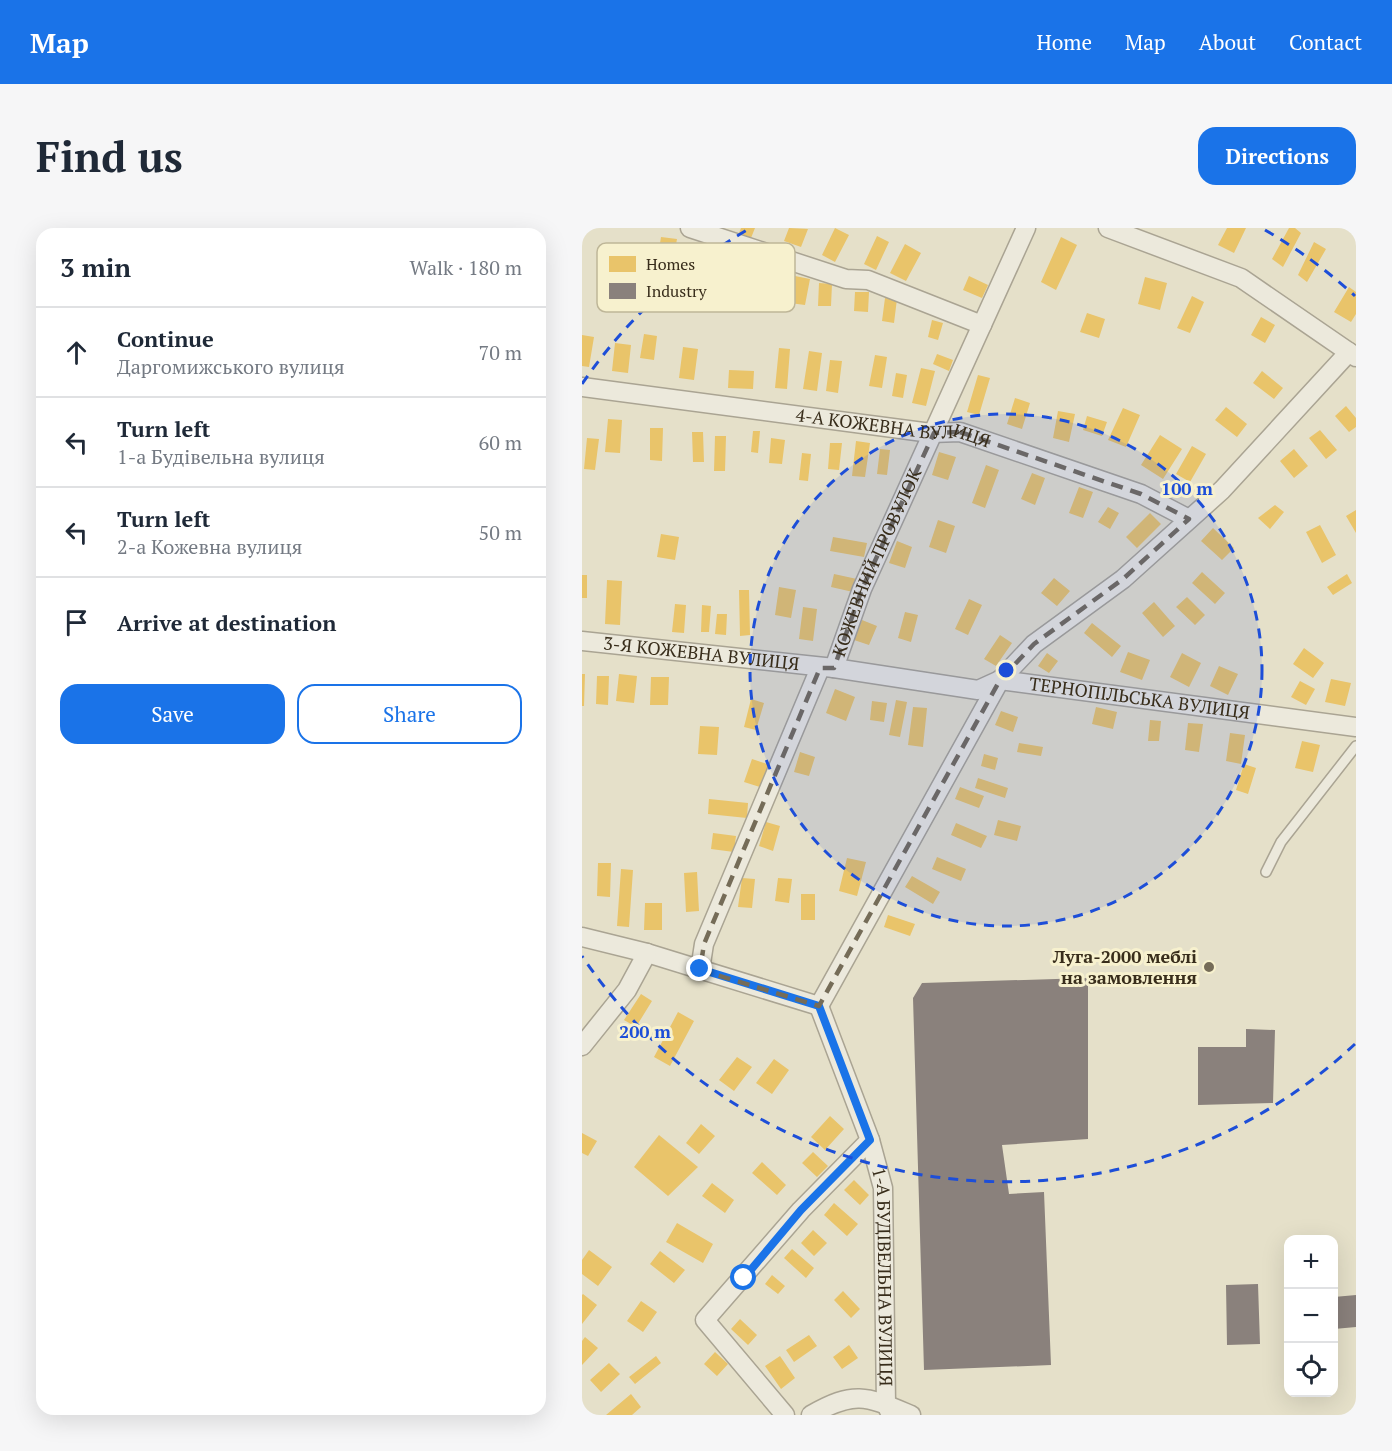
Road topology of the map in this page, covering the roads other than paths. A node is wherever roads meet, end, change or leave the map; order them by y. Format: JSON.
{"nodes":[{"id":1,"x":690,"y":228,"type":"edge"},
{"id":2,"x":1026,"y":228,"type":"edge"},
{"id":3,"x":1108,"y":228,"type":"edge"},
{"id":4,"x":736,"y":243,"type":"edge"},
{"id":5,"x":795,"y":262,"type":"edge"},
{"id":6,"x":982,"y":325,"type":"junction"},
{"id":7,"x":1354,"y":351,"type":"edge"},
{"id":8,"x":582,"y":387,"type":"edge"},
{"id":9,"x":934,"y":433,"type":"junction"},
{"id":10,"x":1189,"y":519,"type":"junction"},
{"id":11,"x":582,"y":641,"type":"edge"},
{"id":12,"x":827,"y":668,"type":"junction"},
{"id":13,"x":1000,"y":680,"type":"junction"},
{"id":14,"x":1356,"y":727,"type":"edge"},
{"id":15,"x":1356,"y":746,"type":"edge"},
{"id":16,"x":1266,"y":872,"type":"dead end"},
{"id":17,"x":582,"y":937,"type":"edge"},
{"id":18,"x":647,"y":953,"type":"junction"},
{"id":19,"x":700,"y":969,"type":"junction"},
{"id":20,"x":819,"y":1006,"type":"junction"},
{"id":21,"x":582,"y":1047,"type":"edge"},
{"id":22,"x":870,"y":1140,"type":"junction"},
{"id":23,"x":889,"y":1410,"type":"edge"},
{"id":24,"x":785,"y":1415,"type":"edge"},
{"id":25,"x":811,"y":1415,"type":"edge"},
{"id":26,"x":911,"y":1415,"type":"edge"}],
"edges":[{"from":1,"to":4,"type":"street"},
{"from":2,"to":6,"type":"street","name":"КОЖЕВНИЙ ПРОВУЛОК"},
{"from":3,"to":7,"type":"street"},
{"from":5,"to":6,"type":"street"},
{"from":6,"to":9,"type":"street","name":"КОЖЕВНИЙ ПРОВУЛОК"},
{"from":7,"to":10,"type":"street"},
{"from":8,"to":9,"type":"street","name":"4-А КОЖЕВНА ВУЛИЦЯ"},
{"from":9,"to":10,"type":"street","name":"4-А КОЖЕВНА ВУЛИЦЯ"},
{"from":9,"to":12,"type":"street","name":"КОЖЕВНИЙ ПРОВУЛОК"},
{"from":10,"to":13,"type":"street"},
{"from":11,"to":12,"type":"street","name":"3-Я КОЖЕВНА ВУЛИЦЯ"},
{"from":12,"to":13,"type":"street","name":"ТЕРНОПІЛЬСЬКА ВУЛИЦЯ"},
{"from":12,"to":19,"type":"street","name":"КОЖЕВНИЙ ПРОВУЛОК"},
{"from":13,"to":14,"type":"street","name":"ТЕРНОПІЛЬСЬКА ВУЛИЦЯ"},
{"from":13,"to":20,"type":"street"},
{"from":15,"to":16,"type":"lane"},
{"from":17,"to":18,"type":"street"},
{"from":18,"to":19,"type":"street"},
{"from":18,"to":21,"type":"street"},
{"from":19,"to":20,"type":"street"},
{"from":20,"to":22,"type":"street","name":"1-А БУДІВЕЛЬНА ВУЛИЦЯ"},
{"from":22,"to":23,"type":"street","name":"1-А БУДІВЕЛЬНА ВУЛИЦЯ"},
{"from":22,"to":24,"type":"street"},
{"from":23,"to":25,"type":"street"},
{"from":23,"to":26,"type":"street"}]}
